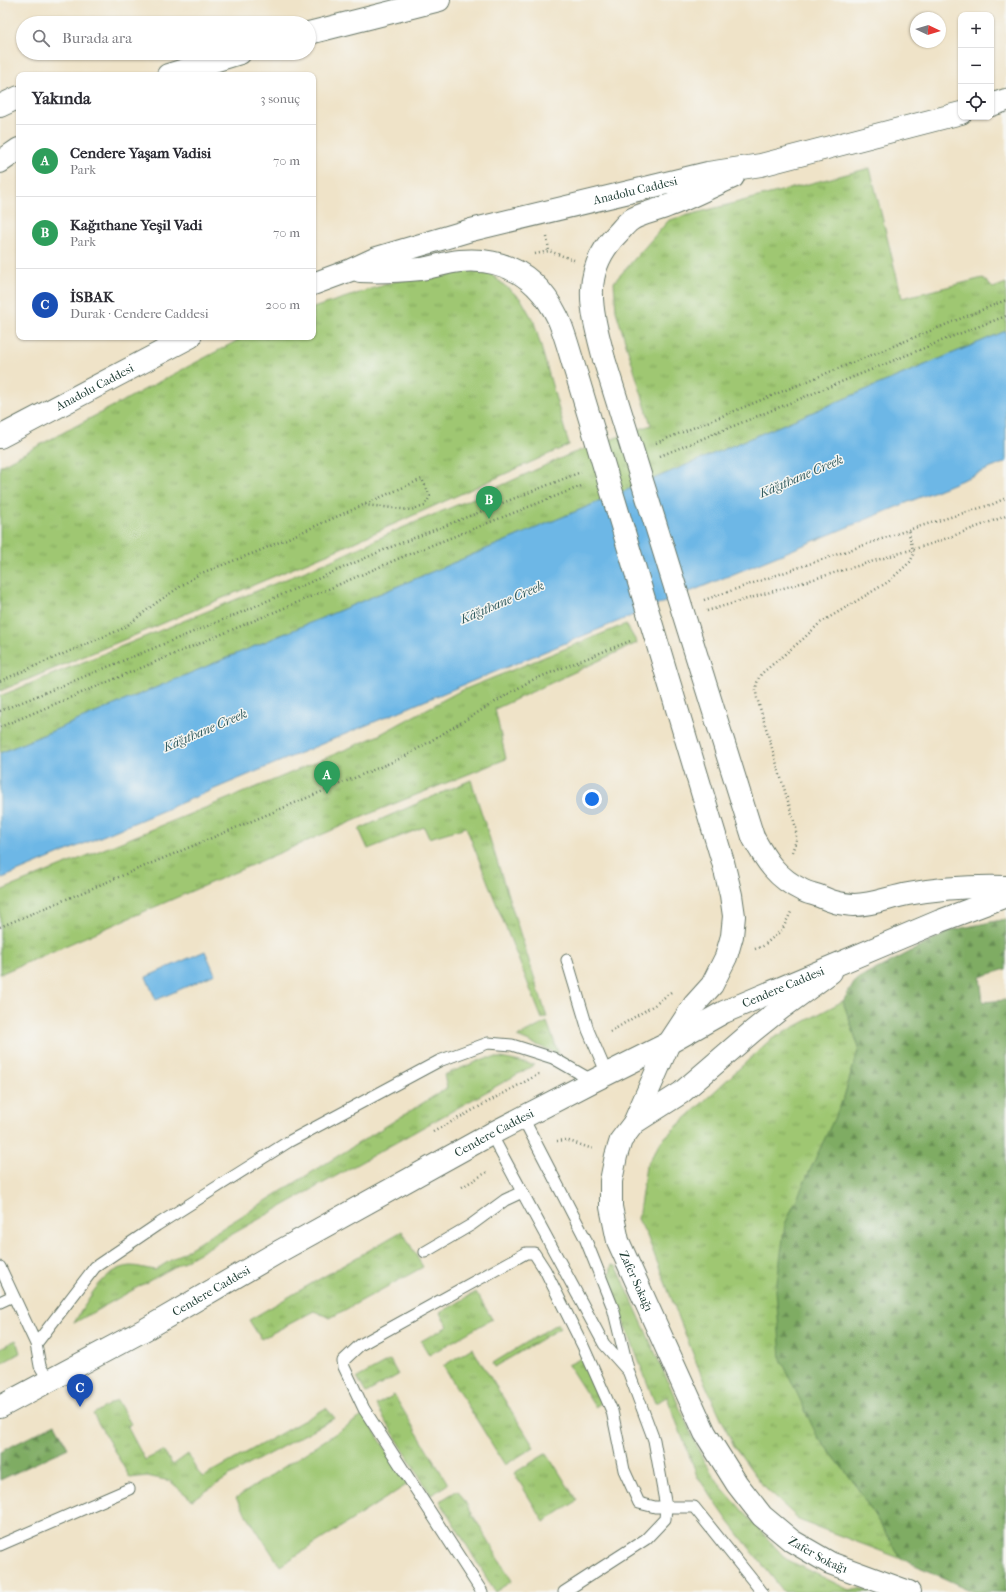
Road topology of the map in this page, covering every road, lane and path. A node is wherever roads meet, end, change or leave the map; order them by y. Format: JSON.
{"nodes":[{"id":1,"x":439,"y":0,"type":"edge"},
{"id":2,"x":316,"y":31,"type":"edge"},
{"id":3,"x":217,"y":60,"type":"edge"},
{"id":4,"x":178,"y":72,"type":"edge"},
{"id":5,"x":16,"y":98,"type":"edge"},
{"id":6,"x":1006,"y":100,"type":"edge"},
{"id":7,"x":994,"y":104,"type":"edge"},
{"id":8,"x":0,"y":106,"type":"edge"},
{"id":9,"x":958,"y":114,"type":"edge"},
{"id":10,"x":16,"y":151,"type":"edge"},
{"id":11,"x":0,"y":162,"type":"edge"},
{"id":12,"x":761,"y":165,"type":"junction"},
{"id":13,"x":351,"y":270,"type":"junction"},
{"id":14,"x":316,"y":283,"type":"edge"},
{"id":15,"x":1006,"y":300,"type":"edge"},
{"id":16,"x":1006,"y":316,"type":"edge"},
{"id":17,"x":184,"y":340,"type":"edge"},
{"id":18,"x":0,"y":437,"type":"edge"},
{"id":19,"x":650,"y":446,"type":"dead end"},
{"id":20,"x":654,"y":458,"type":"dead end"},
{"id":21,"x":584,"y":471,"type":"dead end"},
{"id":22,"x":590,"y":483,"type":"dead end"},
{"id":23,"x":1006,"y":498,"type":"edge"},
{"id":24,"x":365,"y":505,"type":"junction"},
{"id":25,"x":1006,"y":516,"type":"edge"},
{"id":26,"x":908,"y":530,"type":"junction"},
{"id":27,"x":914,"y":549,"type":"junction"},
{"id":28,"x":704,"y":600,"type":"dead end"},
{"id":29,"x":704,"y":612,"type":"dead end"},
{"id":30,"x":632,"y":641,"type":"dead end"},
{"id":31,"x":0,"y":681,"type":"edge"},
{"id":32,"x":0,"y":711,"type":"edge"},
{"id":33,"x":0,"y":727,"type":"edge"},
{"id":34,"x":793,"y":856,"type":"dead end"},
{"id":35,"x":1006,"y":887,"type":"edge"},
{"id":36,"x":802,"y":890,"type":"junction"},
{"id":37,"x":1006,"y":896,"type":"edge"},
{"id":38,"x":0,"y":926,"type":"edge"},
{"id":39,"x":726,"y":957,"type":"junction"},
{"id":40,"x":568,"y":960,"type":"dead end"},
{"id":41,"x":846,"y":961,"type":"junction"},
{"id":42,"x":669,"y":1044,"type":"junction"},
{"id":43,"x":600,"y":1078,"type":"junction"},
{"id":44,"x":523,"y":1118,"type":"junction"},
{"id":45,"x":634,"y":1123,"type":"junction"},
{"id":46,"x":491,"y":1134,"type":"junction"},
{"id":47,"x":551,"y":1142,"type":"dead end"},
{"id":48,"x":596,"y":1150,"type":"dead end"},
{"id":49,"x":522,"y":1192,"type":"junction"},
{"id":50,"x":426,"y":1252,"type":"dead end"},
{"id":51,"x":0,"y":1267,"type":"edge"},
{"id":52,"x":13,"y":1296,"type":"junction"},
{"id":53,"x":0,"y":1302,"type":"edge"},
{"id":54,"x":36,"y":1344,"type":"junction"},
{"id":55,"x":630,"y":1372,"type":"junction"},
{"id":56,"x":49,"y":1381,"type":"junction"},
{"id":57,"x":0,"y":1407,"type":"edge"},
{"id":58,"x":129,"y":1489,"type":"dead end"},
{"id":59,"x":666,"y":1507,"type":"junction"},
{"id":60,"x":0,"y":1545,"type":"edge"},
{"id":61,"x":482,"y":1592,"type":"edge"},
{"id":62,"x":564,"y":1592,"type":"edge"},
{"id":63,"x":762,"y":1592,"type":"edge"},
{"id":64,"x":909,"y":1592,"type":"edge"}],
"edges":[{"from":1,"to":2,"type":"main road"},
{"from":3,"to":4,"type":"main road"},
{"from":5,"to":8,"type":"main road"},
{"from":6,"to":7,"type":"main road"},
{"from":9,"to":12,"type":"main road","name":"Anadolu Caddesi"},
{"from":10,"to":11,"type":"main road"},
{"from":12,"to":13,"type":"main road","name":"Anadolu Caddesi"},
{"from":12,"to":36,"type":"main road","bridge":true},
{"from":13,"to":14,"type":"main road","name":"Anadolu Caddesi"},
{"from":13,"to":39,"type":"main road","bridge":true},
{"from":15,"to":19,"type":"path"},
{"from":16,"to":20,"type":"path"},
{"from":17,"to":18,"type":"main road","name":"Anadolu Caddesi"},
{"from":21,"to":32,"type":"path"},
{"from":22,"to":33,"type":"path"},
{"from":23,"to":26,"type":"path"},
{"from":24,"to":24,"type":"path"},
{"from":24,"to":31,"type":"path"},
{"from":25,"to":27,"type":"path"},
{"from":26,"to":27,"type":"path"},
{"from":26,"to":28,"type":"path"},
{"from":27,"to":29,"type":"path"},
{"from":27,"to":34,"type":"path"},
{"from":30,"to":38,"type":"path"},
{"from":35,"to":36,"type":"main road"},
{"from":36,"to":39,"type":"path"},
{"from":37,"to":41,"type":"main road","name":"Cendere Caddesi"},
{"from":39,"to":42,"type":"main road"},
{"from":40,"to":43,"type":"lane"},
{"from":41,"to":42,"type":"main road","name":"Cendere Caddesi"},
{"from":41,"to":45,"type":"main road","name":"Zafer Sokağı"},
{"from":42,"to":43,"type":"main road","name":"Cendere Caddesi"},
{"from":42,"to":45,"type":"main road"},
{"from":43,"to":44,"type":"main road","name":"Cendere Caddesi"},
{"from":43,"to":54,"type":"lane"},
{"from":44,"to":46,"type":"main road","name":"Cendere Caddesi"},
{"from":44,"to":55,"type":"lane"},
{"from":45,"to":64,"type":"main road","name":"Zafer Sokağı"},
{"from":46,"to":49,"type":"lane"},
{"from":46,"to":56,"type":"main road","name":"Cendere Caddesi"},
{"from":47,"to":48,"type":"path"},
{"from":49,"to":50,"type":"lane"},
{"from":49,"to":55,"type":"lane"},
{"from":51,"to":52,"type":"lane"},
{"from":52,"to":53,"type":"lane"},
{"from":52,"to":54,"type":"lane"},
{"from":54,"to":56,"type":"lane"},
{"from":55,"to":59,"type":"lane"},
{"from":56,"to":57,"type":"main road","name":"Cendere Caddesi"},
{"from":58,"to":60,"type":"lane"},
{"from":59,"to":61,"type":"lane"},
{"from":59,"to":62,"type":"lane"},
{"from":59,"to":63,"type":"lane"}]}
